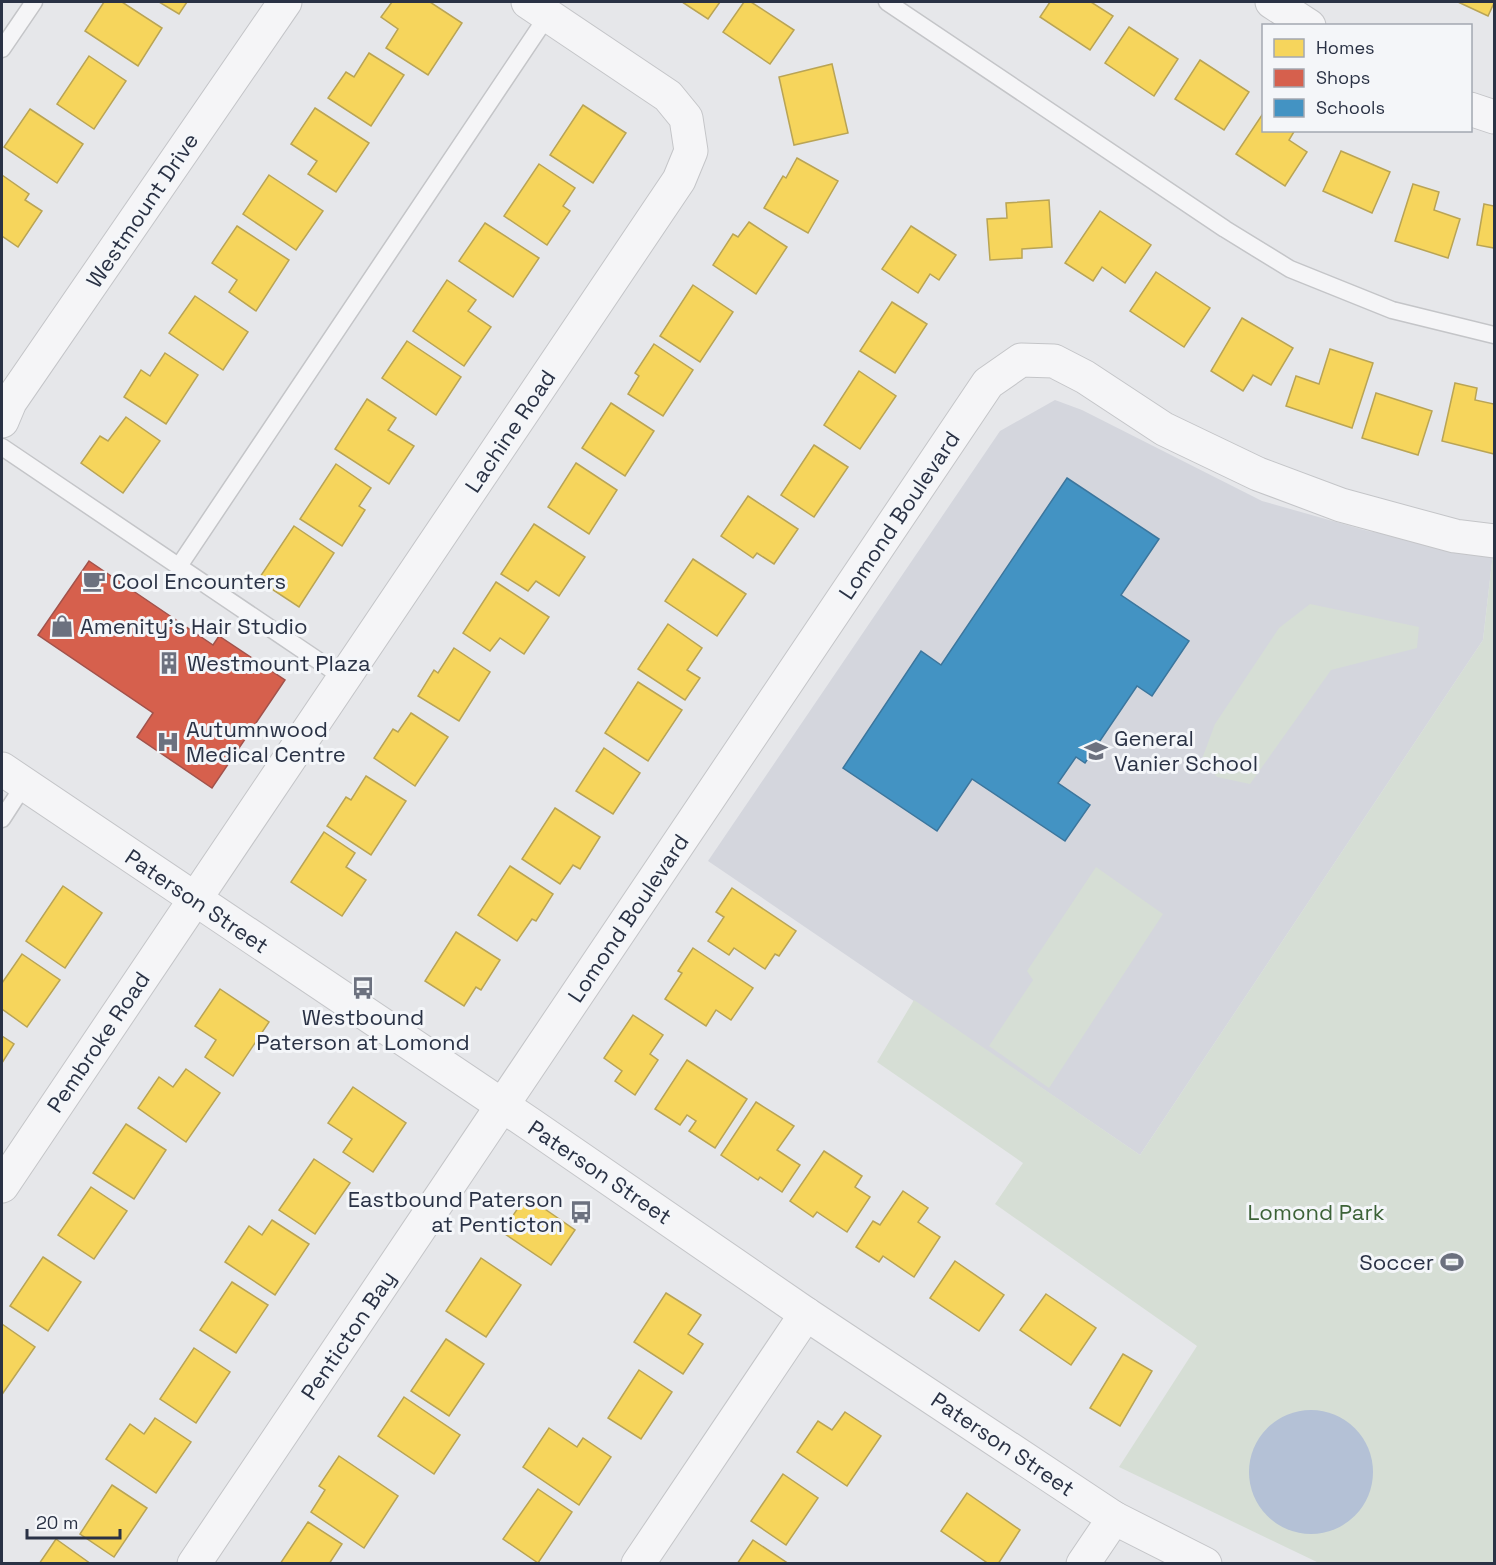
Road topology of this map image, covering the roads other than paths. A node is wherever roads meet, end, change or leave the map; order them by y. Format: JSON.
{"nodes":[{"id":1,"x":34,"y":2,"type":"edge"},
{"id":2,"x":285,"y":2,"type":"edge"},
{"id":3,"x":887,"y":2,"type":"edge"},
{"id":4,"x":1272,"y":2,"type":"edge"},
{"id":5,"x":538,"y":8,"type":"edge"},
{"id":6,"x":1306,"y":24,"type":"edge"},
{"id":7,"x":2,"y":49,"type":"edge"},
{"id":8,"x":1472,"y":110,"type":"edge"},
{"id":9,"x":1494,"y":117,"type":"edge"},
{"id":10,"x":1494,"y":334,"type":"edge"},
{"id":11,"x":4,"y":407,"type":"edge"},
{"id":12,"x":2,"y":447,"type":"edge"},
{"id":13,"x":1494,"y":541,"type":"edge"},
{"id":14,"x":179,"y":567,"type":"junction"},
{"id":15,"x":344,"y":678,"type":"junction"},
{"id":16,"x":13,"y":777,"type":"edge"},
{"id":17,"x":2,"y":819,"type":"edge"},
{"id":18,"x":195,"y":899,"type":"junction"},
{"id":19,"x":502,"y":1106,"type":"junction"},
{"id":20,"x":2,"y":1186,"type":"edge"},
{"id":21,"x":806,"y":1314,"type":"junction"},
{"id":22,"x":1114,"y":1518,"type":"junction"},
{"id":23,"x":194,"y":1563,"type":"edge"},
{"id":24,"x":638,"y":1563,"type":"edge"},
{"id":25,"x":1083,"y":1563,"type":"edge"},
{"id":26,"x":1205,"y":1563,"type":"edge"}],
"edges":[{"from":1,"to":7,"type":"lane"},
{"from":2,"to":11,"type":"street","name":"Westmount Drive"},
{"from":3,"to":10,"type":"lane"},
{"from":4,"to":6,"type":"street"},
{"from":5,"to":14,"type":"lane"},
{"from":5,"to":15,"type":"street","name":"Lachine Road"},
{"from":8,"to":9,"type":"street"},
{"from":12,"to":14,"type":"lane"},
{"from":13,"to":19,"type":"street","name":"Lomond Boulevard"},
{"from":14,"to":15,"type":"lane"},
{"from":15,"to":18,"type":"street","name":"Lachine Road"},
{"from":16,"to":17,"type":"lane"},
{"from":16,"to":18,"type":"street","name":"Paterson Street"},
{"from":18,"to":19,"type":"street","name":"Paterson Street"},
{"from":18,"to":20,"type":"street","name":"Pembroke Road"},
{"from":19,"to":21,"type":"street","name":"Paterson Street"},
{"from":19,"to":23,"type":"street","name":"Penticton Bay"},
{"from":21,"to":22,"type":"street","name":"Paterson Street"},
{"from":21,"to":24,"type":"street"},
{"from":22,"to":25,"type":"street"},
{"from":22,"to":26,"type":"street","name":"Paterson Street"}]}
